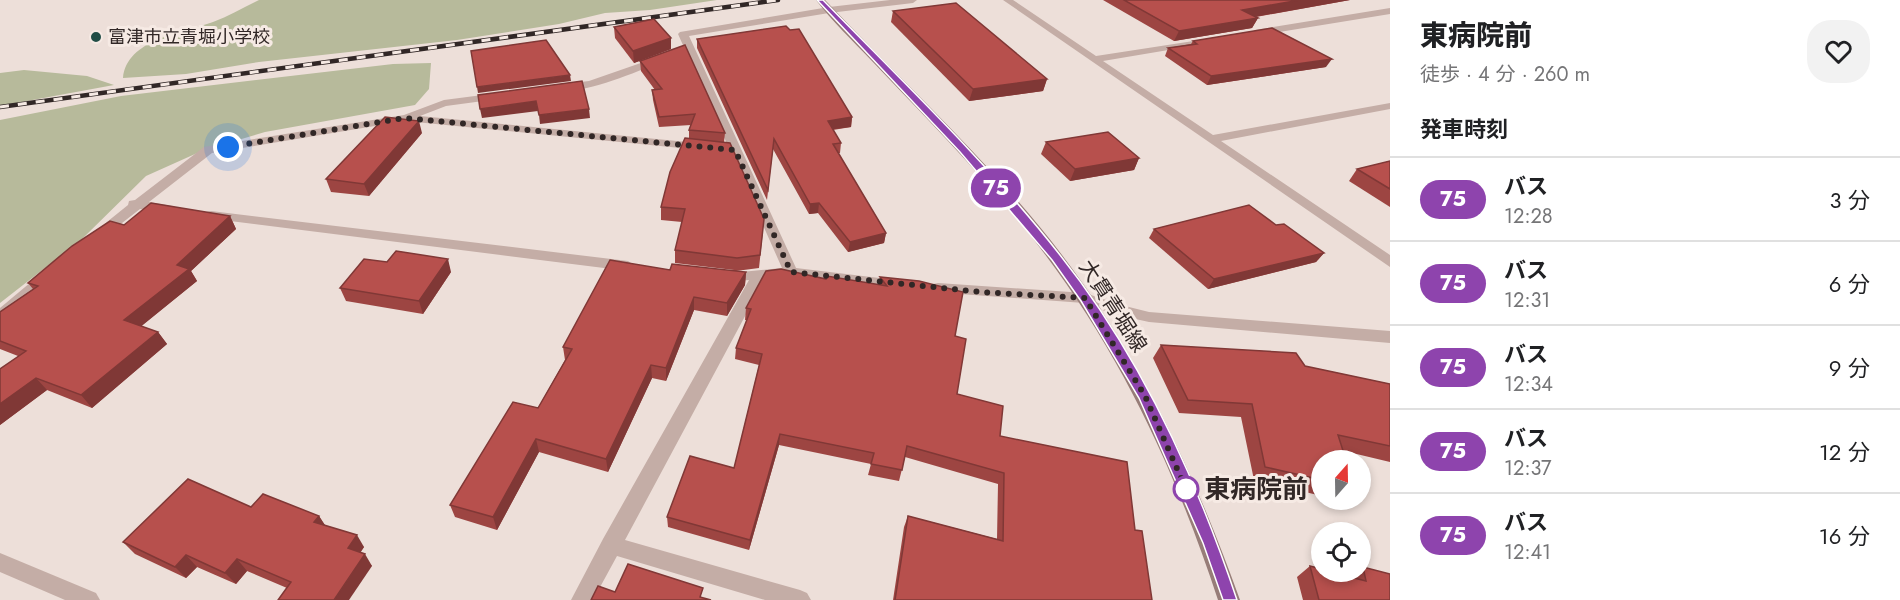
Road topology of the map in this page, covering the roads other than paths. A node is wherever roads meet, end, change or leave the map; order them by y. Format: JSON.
{"nodes":[{"id":1,"x":913,"y":0,"type":"edge"},
{"id":2,"x":1007,"y":0,"type":"edge"},
{"id":3,"x":825,"y":5,"type":"edge"},
{"id":4,"x":1390,"y":11,"type":"edge"},
{"id":5,"x":1248,"y":34,"type":"edge"},
{"id":6,"x":1225,"y":38,"type":"edge"},
{"id":7,"x":667,"y":56,"type":"edge"},
{"id":8,"x":1095,"y":59,"type":"junction"},
{"id":9,"x":545,"y":90,"type":"edge"},
{"id":10,"x":512,"y":94,"type":"edge"},
{"id":11,"x":1390,"y":106,"type":"edge"},
{"id":12,"x":405,"y":118,"type":"junction"},
{"id":13,"x":1212,"y":140,"type":"junction"},
{"id":14,"x":735,"y":150,"type":"junction"},
{"id":15,"x":134,"y":204,"type":"junction"},
{"id":16,"x":90,"y":241,"type":"edge"},
{"id":17,"x":1383,"y":249,"type":"edge"},
{"id":18,"x":1390,"y":262,"type":"edge"},
{"id":19,"x":642,"y":267,"type":"edge"},
{"id":20,"x":55,"y":269,"type":"edge"},
{"id":21,"x":791,"y":272,"type":"junction"},
{"id":22,"x":712,"y":276,"type":"edge"},
{"id":23,"x":759,"y":276,"type":"junction"},
{"id":24,"x":1085,"y":298,"type":"junction"},
{"id":25,"x":0,"y":317,"type":"edge"},
{"id":26,"x":1390,"y":337,"type":"edge"},
{"id":27,"x":610,"y":545,"type":"junction"},
{"id":28,"x":0,"y":562,"type":"edge"},
{"id":29,"x":89,"y":600,"type":"edge"},
{"id":30,"x":582,"y":600,"type":"edge"},
{"id":31,"x":800,"y":600,"type":"edge"},
{"id":32,"x":1229,"y":600,"type":"edge"}],
"edges":[{"from":1,"to":3,"type":"street"},
{"from":2,"to":8,"type":"street"},
{"from":3,"to":14,"type":"street"},
{"from":3,"to":24,"type":"main road","name":"大貫青堀線"},
{"from":4,"to":5,"type":"street"},
{"from":6,"to":8,"type":"street"},
{"from":7,"to":9,"type":"street"},
{"from":8,"to":13,"type":"street"},
{"from":10,"to":12,"type":"street"},
{"from":11,"to":13,"type":"street"},
{"from":12,"to":14,"type":"street"},
{"from":12,"to":15,"type":"street"},
{"from":13,"to":17,"type":"street"},
{"from":14,"to":21,"type":"street"},
{"from":15,"to":16,"type":"street"},
{"from":15,"to":19,"type":"street"},
{"from":17,"to":18,"type":"street"},
{"from":20,"to":25,"type":"street"},
{"from":21,"to":23,"type":"street"},
{"from":21,"to":24,"type":"street"},
{"from":22,"to":23,"type":"street"},
{"from":23,"to":27,"type":"street"},
{"from":24,"to":26,"type":"street"},
{"from":24,"to":32,"type":"main road","name":"大貫青堀線"},
{"from":27,"to":30,"type":"street"},
{"from":27,"to":31,"type":"street"},
{"from":28,"to":29,"type":"street"}]}
